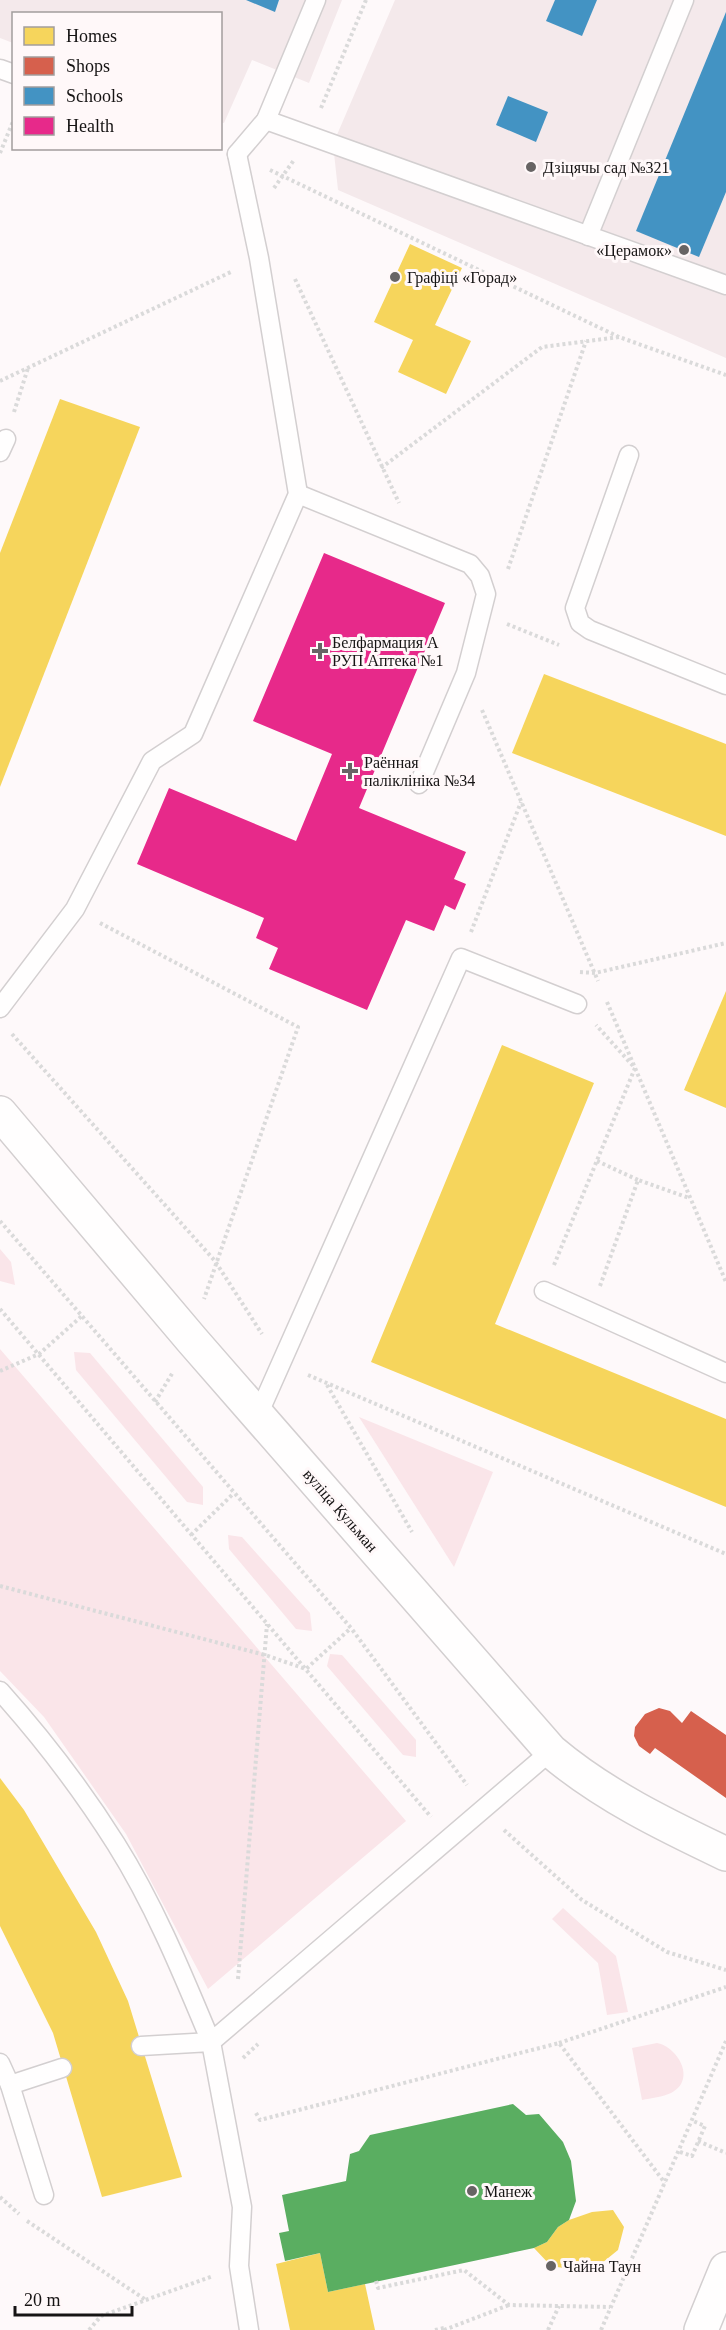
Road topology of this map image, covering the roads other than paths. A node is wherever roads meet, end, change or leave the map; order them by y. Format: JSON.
{"nodes":[{"id":1,"x":316,"y":0,"type":"edge"},
{"id":2,"x":684,"y":0,"type":"edge"},
{"id":3,"x":266,"y":120,"type":"junction"},
{"id":4,"x":229,"y":151,"type":"edge"},
{"id":5,"x":588,"y":236,"type":"junction"},
{"id":6,"x":726,"y":285,"type":"edge"},
{"id":7,"x":629,"y":454,"type":"dead end"},
{"id":8,"x":298,"y":494,"type":"junction"},
{"id":9,"x":726,"y":685,"type":"edge"},
{"id":10,"x":419,"y":784,"type":"dead end"},
{"id":11,"x":578,"y":1004,"type":"road end"},
{"id":12,"x":0,"y":1008,"type":"edge"},
{"id":13,"x":0,"y":1113,"type":"edge"},
{"id":14,"x":544,"y":1291,"type":"road end"},
{"id":15,"x":726,"y":1373,"type":"edge"},
{"id":16,"x":258,"y":1415,"type":"junction"},
{"id":17,"x":0,"y":1691,"type":"edge"},
{"id":18,"x":551,"y":1751,"type":"junction"},
{"id":19,"x":726,"y":1854,"type":"edge"},
{"id":20,"x":211,"y":2042,"type":"junction"},
{"id":21,"x":141,"y":2046,"type":"dead end"},
{"id":22,"x":0,"y":2063,"type":"edge"},
{"id":23,"x":63,"y":2068,"type":"dead end"},
{"id":24,"x":10,"y":2085,"type":"junction"},
{"id":25,"x":44,"y":2195,"type":"dead end"},
{"id":26,"x":726,"y":2269,"type":"edge"},
{"id":27,"x":249,"y":2330,"type":"edge"},
{"id":28,"x":701,"y":2330,"type":"edge"}],
"edges":[{"from":1,"to":3,"type":"lane"},
{"from":2,"to":5,"type":"lane"},
{"from":3,"to":4,"type":"lane"},
{"from":3,"to":5,"type":"lane"},
{"from":4,"to":8,"type":"lane"},
{"from":5,"to":6,"type":"lane"},
{"from":7,"to":9,"type":"lane"},
{"from":8,"to":10,"type":"lane"},
{"from":8,"to":12,"type":"lane"},
{"from":11,"to":16,"type":"lane"},
{"from":13,"to":16,"type":"street","name":"вуліца Кульман"},
{"from":14,"to":15,"type":"lane"},
{"from":16,"to":18,"type":"street","name":"вуліца Кульман"},
{"from":17,"to":20,"type":"lane"},
{"from":18,"to":19,"type":"street","name":"вуліца Кульман"},
{"from":18,"to":20,"type":"lane"},
{"from":20,"to":21,"type":"lane"},
{"from":20,"to":27,"type":"lane"},
{"from":22,"to":24,"type":"lane"},
{"from":23,"to":24,"type":"lane"},
{"from":24,"to":25,"type":"lane"},
{"from":26,"to":28,"type":"street"}]}
